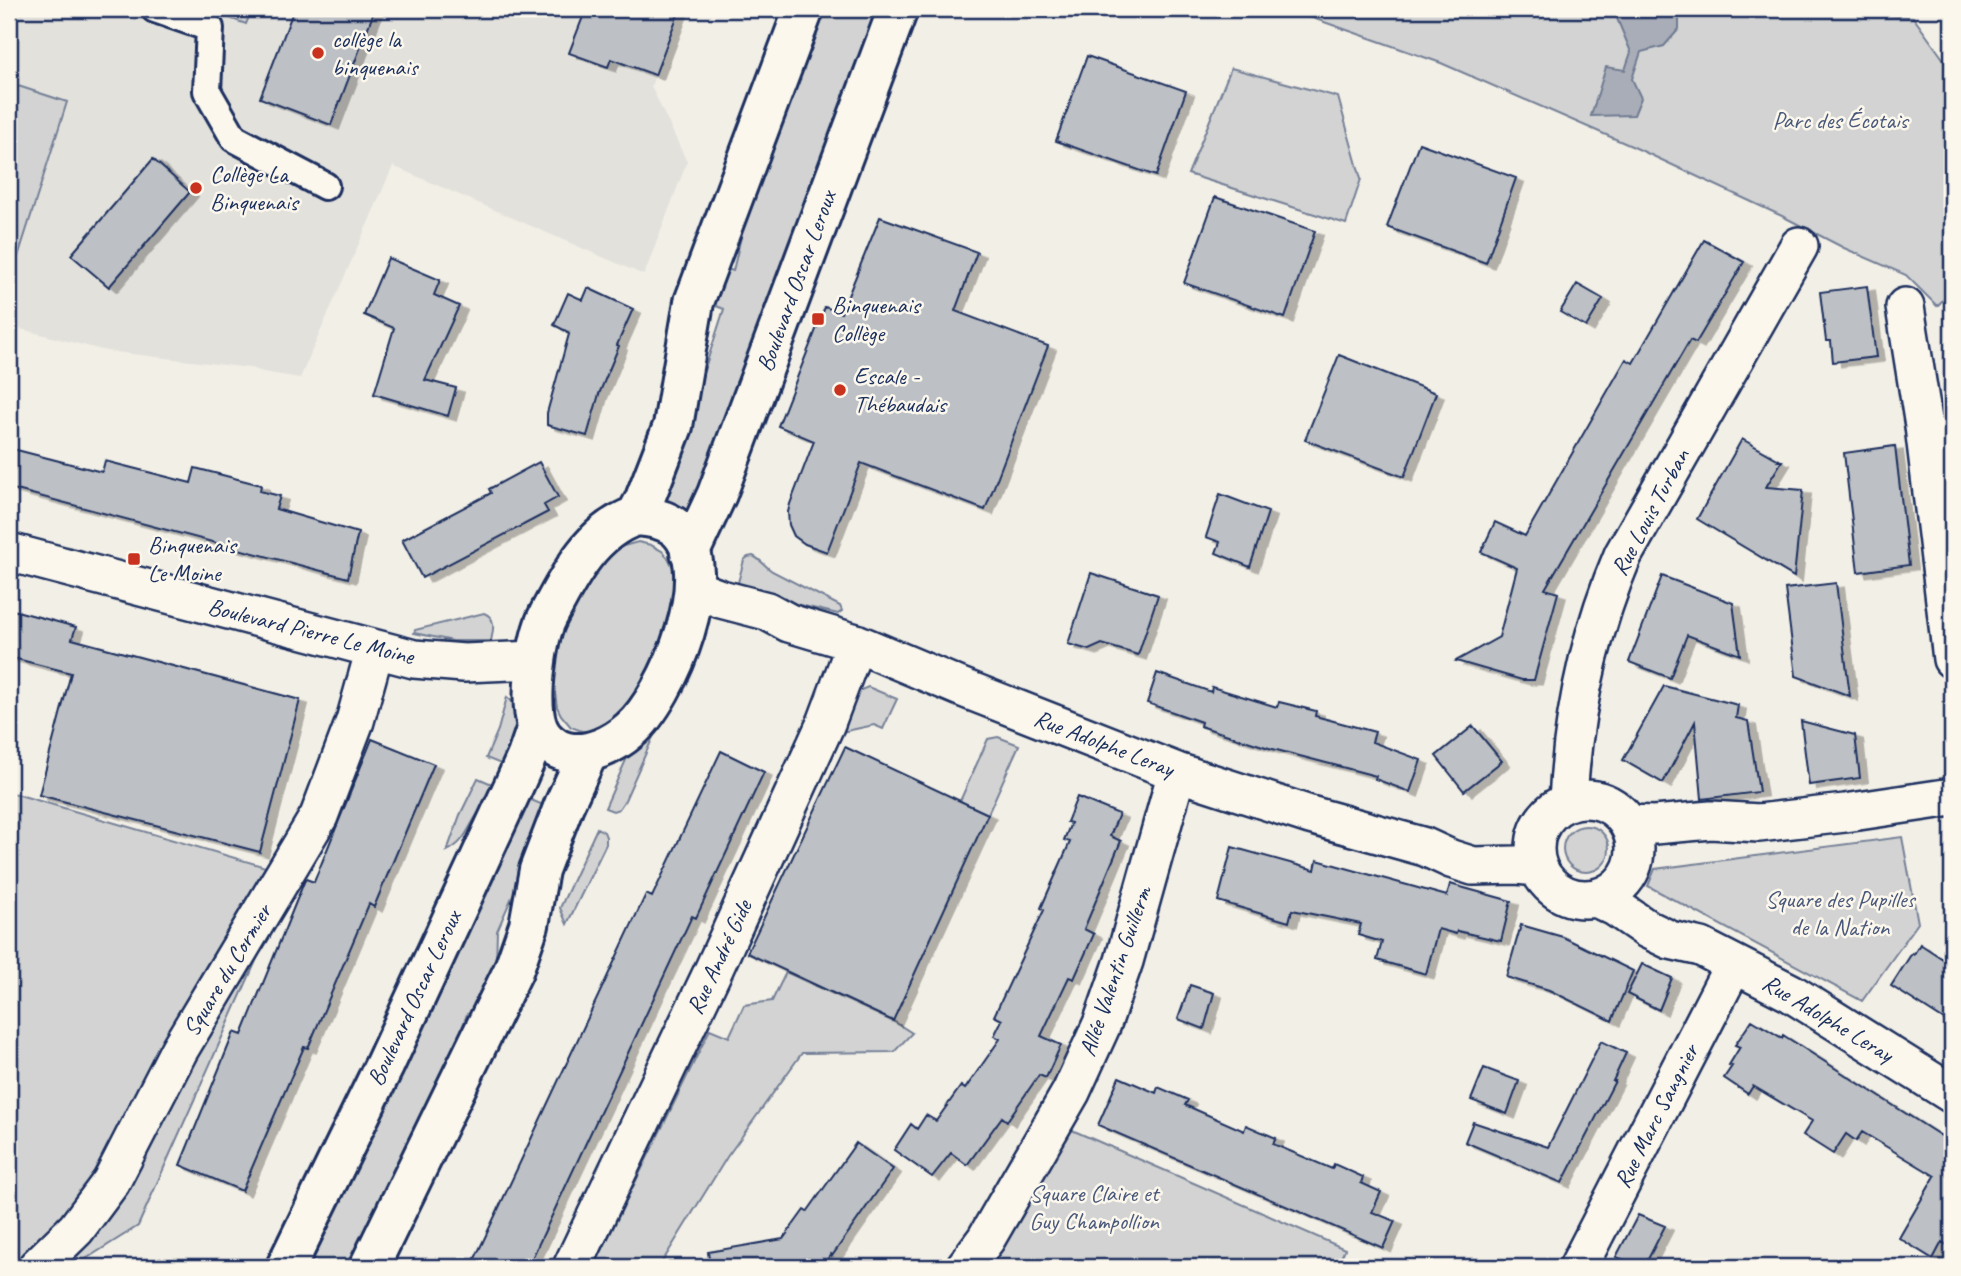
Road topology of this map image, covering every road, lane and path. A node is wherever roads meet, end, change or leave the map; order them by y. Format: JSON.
{"nodes":[{"id":1,"x":155,"y":9,"type":"edge"},
{"id":2,"x":803,"y":9,"type":"edge"},
{"id":3,"x":898,"y":9,"type":"edge"},
{"id":4,"x":325,"y":186,"type":"dead end"},
{"id":5,"x":1799,"y":246,"type":"dead end"},
{"id":6,"x":1905,"y":307,"type":"dead end"},
{"id":7,"x":1938,"y":424,"type":"edge"},
{"id":8,"x":636,"y":516,"type":"junction"},
{"id":9,"x":9,"y":552,"type":"edge"},
{"id":10,"x":692,"y":570,"type":"junction"},
{"id":11,"x":789,"y":623,"type":"junction"},
{"id":12,"x":856,"y":643,"type":"junction"},
{"id":13,"x":681,"y":647,"type":"junction"},
{"id":14,"x":375,"y":649,"type":"junction"},
{"id":15,"x":1952,"y":659,"type":"edge"},
{"id":16,"x":536,"y":660,"type":"junction"},
{"id":17,"x":537,"y":727,"type":"junction"},
{"id":18,"x":588,"y":753,"type":"junction"},
{"id":19,"x":1177,"y":772,"type":"junction"},
{"id":20,"x":1952,"y":797,"type":"edge"},
{"id":21,"x":1568,"y":802,"type":"junction"},
{"id":22,"x":1538,"y":850,"type":"junction"},
{"id":23,"x":1621,"y":865,"type":"junction"},
{"id":24,"x":1734,"y":964,"type":"junction"},
{"id":25,"x":1952,"y":1094,"type":"edge"},
{"id":26,"x":37,"y":1267,"type":"edge"},
{"id":27,"x":286,"y":1267,"type":"edge"},
{"id":28,"x":369,"y":1267,"type":"edge"},
{"id":29,"x":572,"y":1267,"type":"edge"},
{"id":30,"x":965,"y":1267,"type":"edge"},
{"id":31,"x":1578,"y":1267,"type":"edge"}],
"edges":[{"from":1,"to":4,"type":"street"},
{"from":2,"to":8,"type":"main road"},
{"from":3,"to":10,"type":"main road","name":"Boulevard Oscar Leroux"},
{"from":5,"to":21,"type":"street","name":"Rue Louis Turban"},
{"from":6,"to":7,"type":"street"},
{"from":7,"to":15,"type":"street"},
{"from":8,"to":10,"type":"main road"},
{"from":8,"to":16,"type":"main road"},
{"from":9,"to":14,"type":"street","name":"Boulevard Pierre Le Moine"},
{"from":10,"to":11,"type":"street","name":"Rue Adolphe Leray"},
{"from":10,"to":13,"type":"main road","name":"Boulevard Oscar Leroux"},
{"from":11,"to":12,"type":"street","name":"Rue Adolphe Leray"},
{"from":11,"to":13,"type":"street","name":"Rue Adolphe Leray"},
{"from":12,"to":19,"type":"street","name":"Rue Adolphe Leray"},
{"from":12,"to":29,"type":"street","name":"Rue André Gide"},
{"from":13,"to":18,"type":"main road","name":"Boulevard Oscar Leroux"},
{"from":14,"to":16,"type":"street","name":"Boulevard Pierre Le Moine"},
{"from":14,"to":26,"type":"street","name":"Square du Cormier"},
{"from":16,"to":17,"type":"main road"},
{"from":17,"to":18,"type":"main road"},
{"from":17,"to":27,"type":"main road","name":"Boulevard Oscar Leroux"},
{"from":18,"to":28,"type":"main road"},
{"from":19,"to":22,"type":"street","name":"Rue Adolphe Leray"},
{"from":19,"to":30,"type":"street","name":"Allée Valentin Guillerm"},
{"from":20,"to":23,"type":"street"},
{"from":21,"to":22,"type":"street"},
{"from":21,"to":23,"type":"street"},
{"from":22,"to":23,"type":"street"},
{"from":23,"to":24,"type":"street","name":"Rue Adolphe Leray"},
{"from":24,"to":25,"type":"street","name":"Rue Adolphe Leray"},
{"from":24,"to":31,"type":"street","name":"Rue Marc Sangnier"}]}
